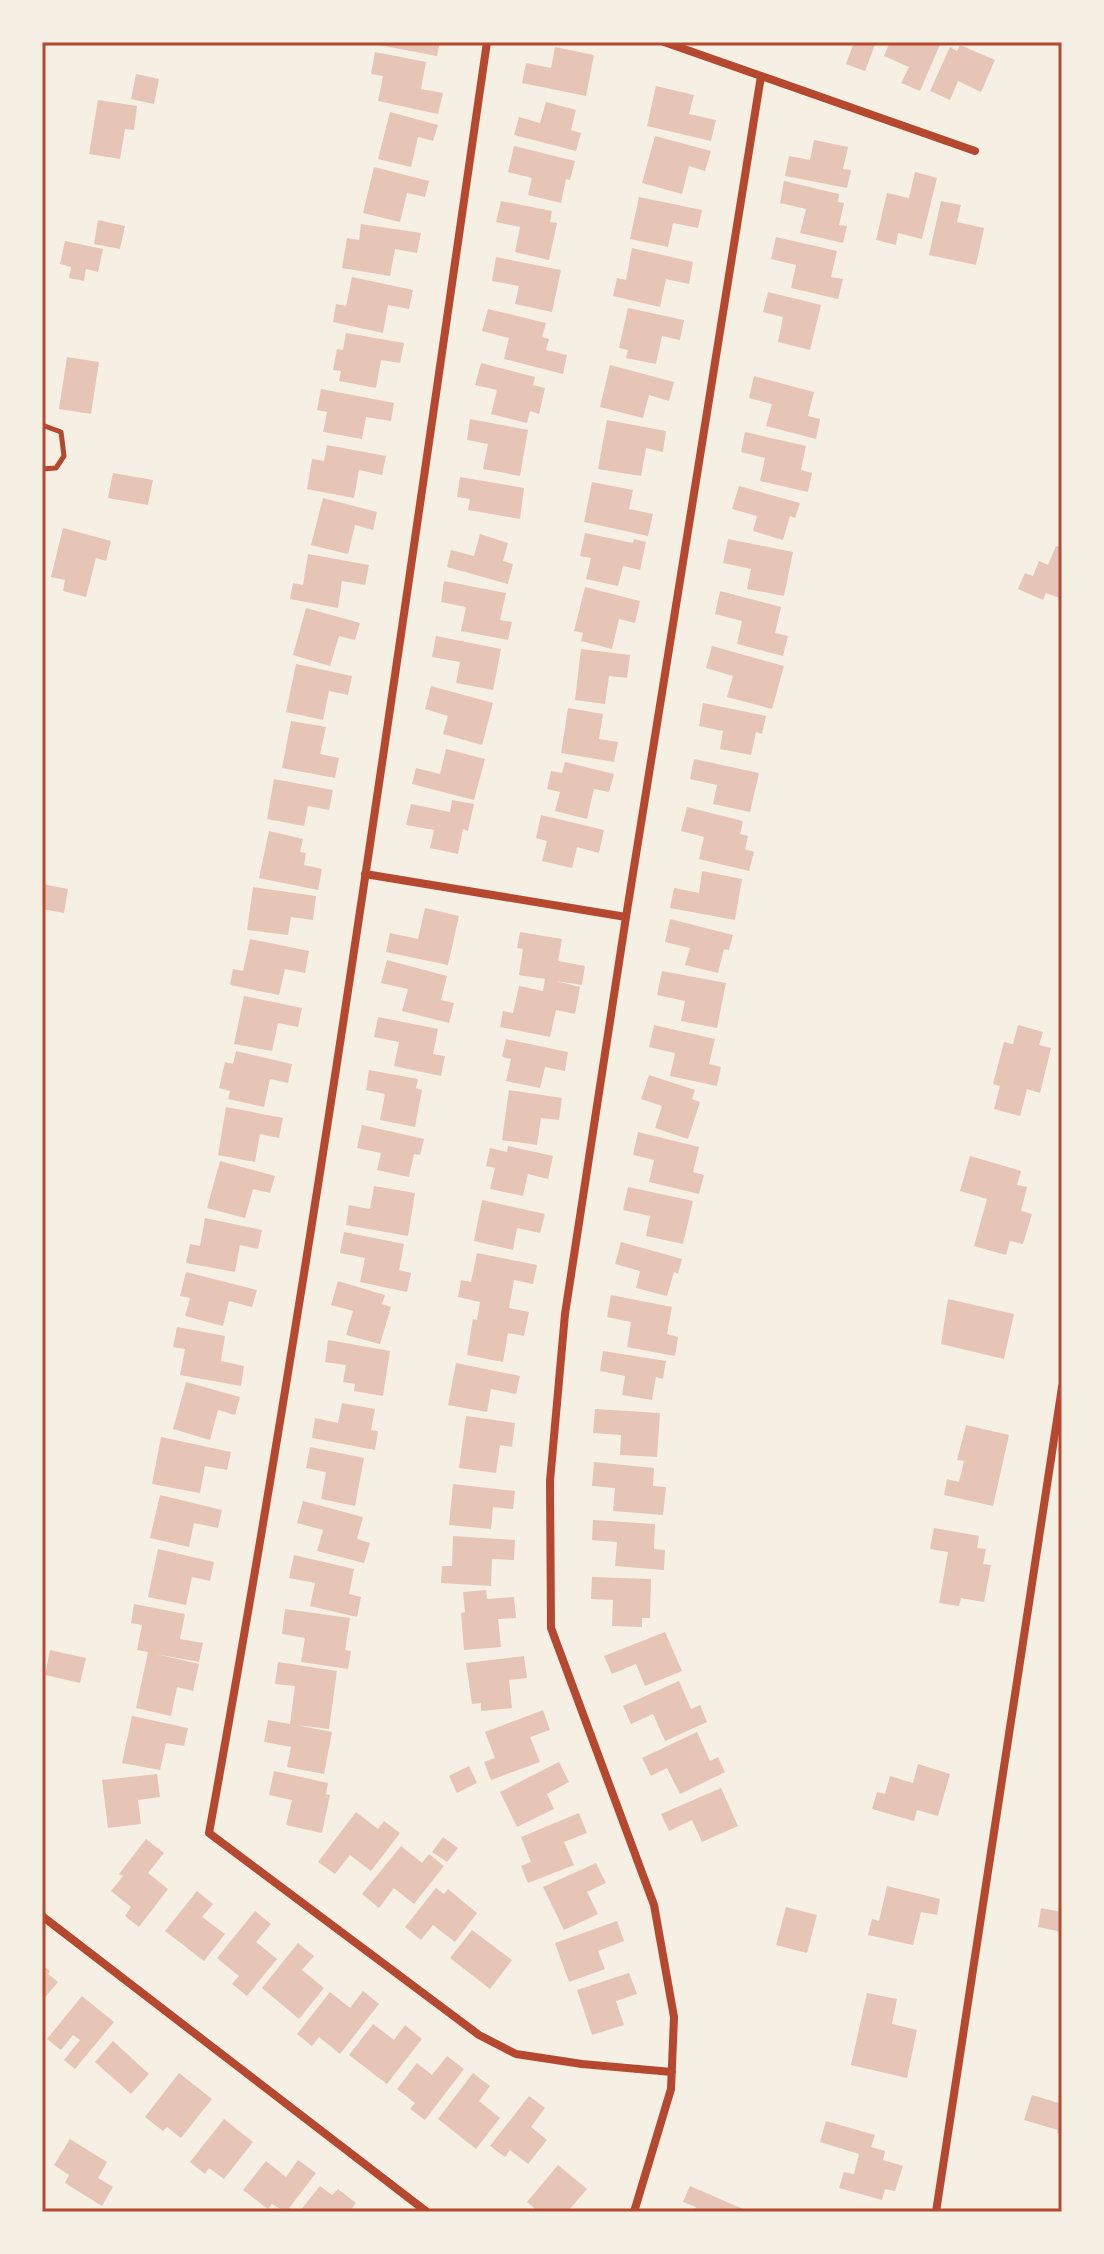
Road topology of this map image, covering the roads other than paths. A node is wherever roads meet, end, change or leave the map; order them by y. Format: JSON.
{"nodes":[{"id":1,"x":487,"y":42,"type":"edge"},
{"id":2,"x":664,"y":42,"type":"edge"},
{"id":3,"x":761,"y":76,"type":"junction"},
{"id":4,"x":975,"y":151,"type":"dead end"},
{"id":5,"x":42,"y":425,"type":"edge"},
{"id":6,"x":42,"y":469,"type":"edge"},
{"id":7,"x":365,"y":874,"type":"junction"},
{"id":8,"x":626,"y":917,"type":"junction"},
{"id":9,"x":1062,"y":1387,"type":"edge"},
{"id":10,"x":42,"y":1916,"type":"edge"},
{"id":11,"x":672,"y":2072,"type":"junction"},
{"id":12,"x":427,"y":2212,"type":"edge"},
{"id":13,"x":634,"y":2212,"type":"edge"},
{"id":14,"x":936,"y":2212,"type":"edge"}],
"edges":[{"from":1,"to":7,"type":"street"},
{"from":2,"to":3,"type":"street"},
{"from":3,"to":4,"type":"street"},
{"from":3,"to":8,"type":"street"},
{"from":5,"to":6,"type":"lane"},
{"from":7,"to":8,"type":"street"},
{"from":7,"to":11,"type":"street"},
{"from":8,"to":11,"type":"street"},
{"from":9,"to":14,"type":"street"},
{"from":10,"to":12,"type":"street"},
{"from":11,"to":13,"type":"street"}]}
